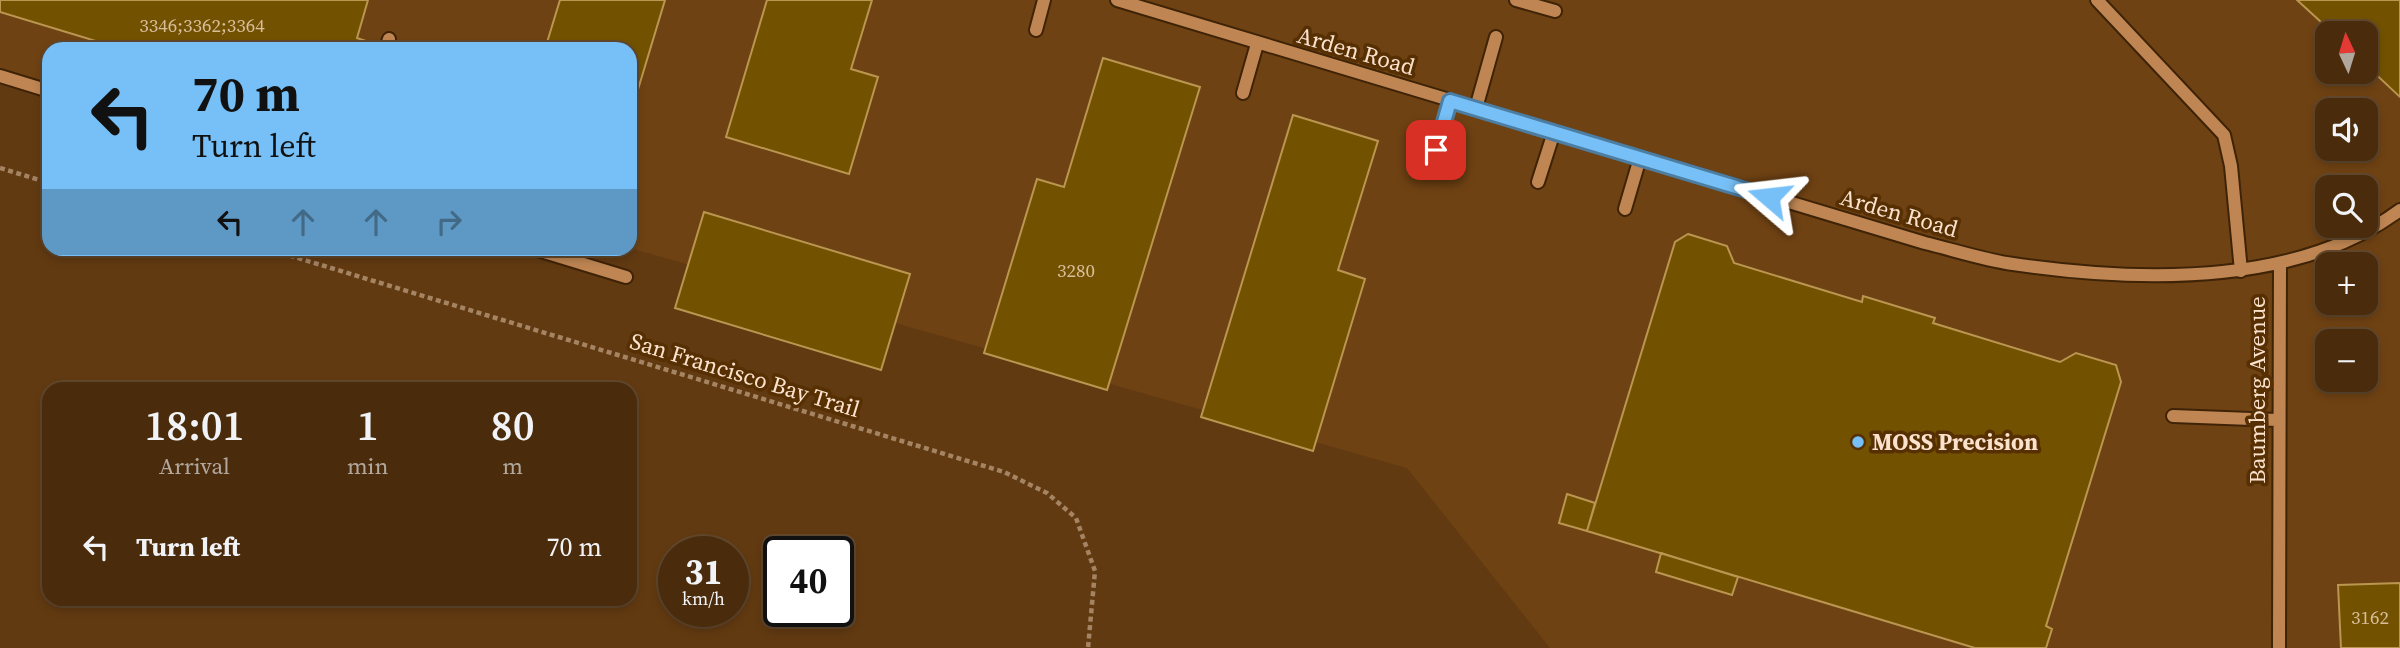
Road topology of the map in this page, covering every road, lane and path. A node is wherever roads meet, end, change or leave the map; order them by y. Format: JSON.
{"nodes":[{"id":1,"x":1044,"y":0,"type":"edge"},
{"id":2,"x":1117,"y":0,"type":"edge"},
{"id":3,"x":1516,"y":0,"type":"edge"},
{"id":4,"x":2097,"y":0,"type":"edge"},
{"id":5,"x":1555,"y":11,"type":"dead end"},
{"id":6,"x":1036,"y":30,"type":"dead end"},
{"id":7,"x":1496,"y":37,"type":"dead end"},
{"id":8,"x":1257,"y":44,"type":"junction"},
{"id":9,"x":0,"y":76,"type":"edge"},
{"id":10,"x":42,"y":88,"type":"edge"},
{"id":11,"x":1243,"y":93,"type":"dead end"},
{"id":12,"x":1450,"y":101,"type":"junction"},
{"id":13,"x":1476,"y":108,"type":"junction"},
{"id":14,"x":1554,"y":132,"type":"junction"},
{"id":15,"x":1436,"y":150,"type":"dead end"},
{"id":16,"x":1640,"y":159,"type":"junction"},
{"id":17,"x":0,"y":168,"type":"edge"},
{"id":18,"x":42,"y":181,"type":"edge"},
{"id":19,"x":1538,"y":182,"type":"dead end"},
{"id":20,"x":1625,"y":209,"type":"dead end"},
{"id":21,"x":2400,"y":211,"type":"edge"},
{"id":22,"x":291,"y":256,"type":"edge"},
{"id":23,"x":557,"y":256,"type":"edge"},
{"id":24,"x":2280,"y":263,"type":"junction"},
{"id":25,"x":2241,"y":271,"type":"junction"},
{"id":26,"x":626,"y":277,"type":"dead end"},
{"id":27,"x":2173,"y":416,"type":"dead end"},
{"id":28,"x":2277,"y":420,"type":"junction"},
{"id":29,"x":1088,"y":648,"type":"edge"},
{"id":30,"x":2279,"y":648,"type":"edge"}],
"edges":[{"from":1,"to":6,"type":"street"},
{"from":2,"to":8,"type":"street","name":"Arden Road"},
{"from":3,"to":5,"type":"street"},
{"from":4,"to":25,"type":"street"},
{"from":7,"to":13,"type":"street"},
{"from":8,"to":11,"type":"street"},
{"from":8,"to":12,"type":"street","name":"Arden Road"},
{"from":9,"to":10,"type":"street"},
{"from":12,"to":13,"type":"street","name":"Arden Road"},
{"from":12,"to":15,"type":"street"},
{"from":13,"to":14,"type":"street","name":"Arden Road"},
{"from":14,"to":16,"type":"street","name":"Arden Road"},
{"from":14,"to":19,"type":"street"},
{"from":16,"to":20,"type":"street"},
{"from":16,"to":25,"type":"street","name":"Arden Road"},
{"from":17,"to":18,"type":"path"},
{"from":21,"to":24,"type":"street","name":"Baumberg Avenue"},
{"from":22,"to":29,"type":"path","name":"San Francisco Bay Trail"},
{"from":23,"to":26,"type":"street"},
{"from":24,"to":25,"type":"street","name":"Arden Road"},
{"from":24,"to":28,"type":"street","name":"Baumberg Avenue"},
{"from":27,"to":28,"type":"street"},
{"from":28,"to":30,"type":"street","name":"Baumberg Avenue"}]}
